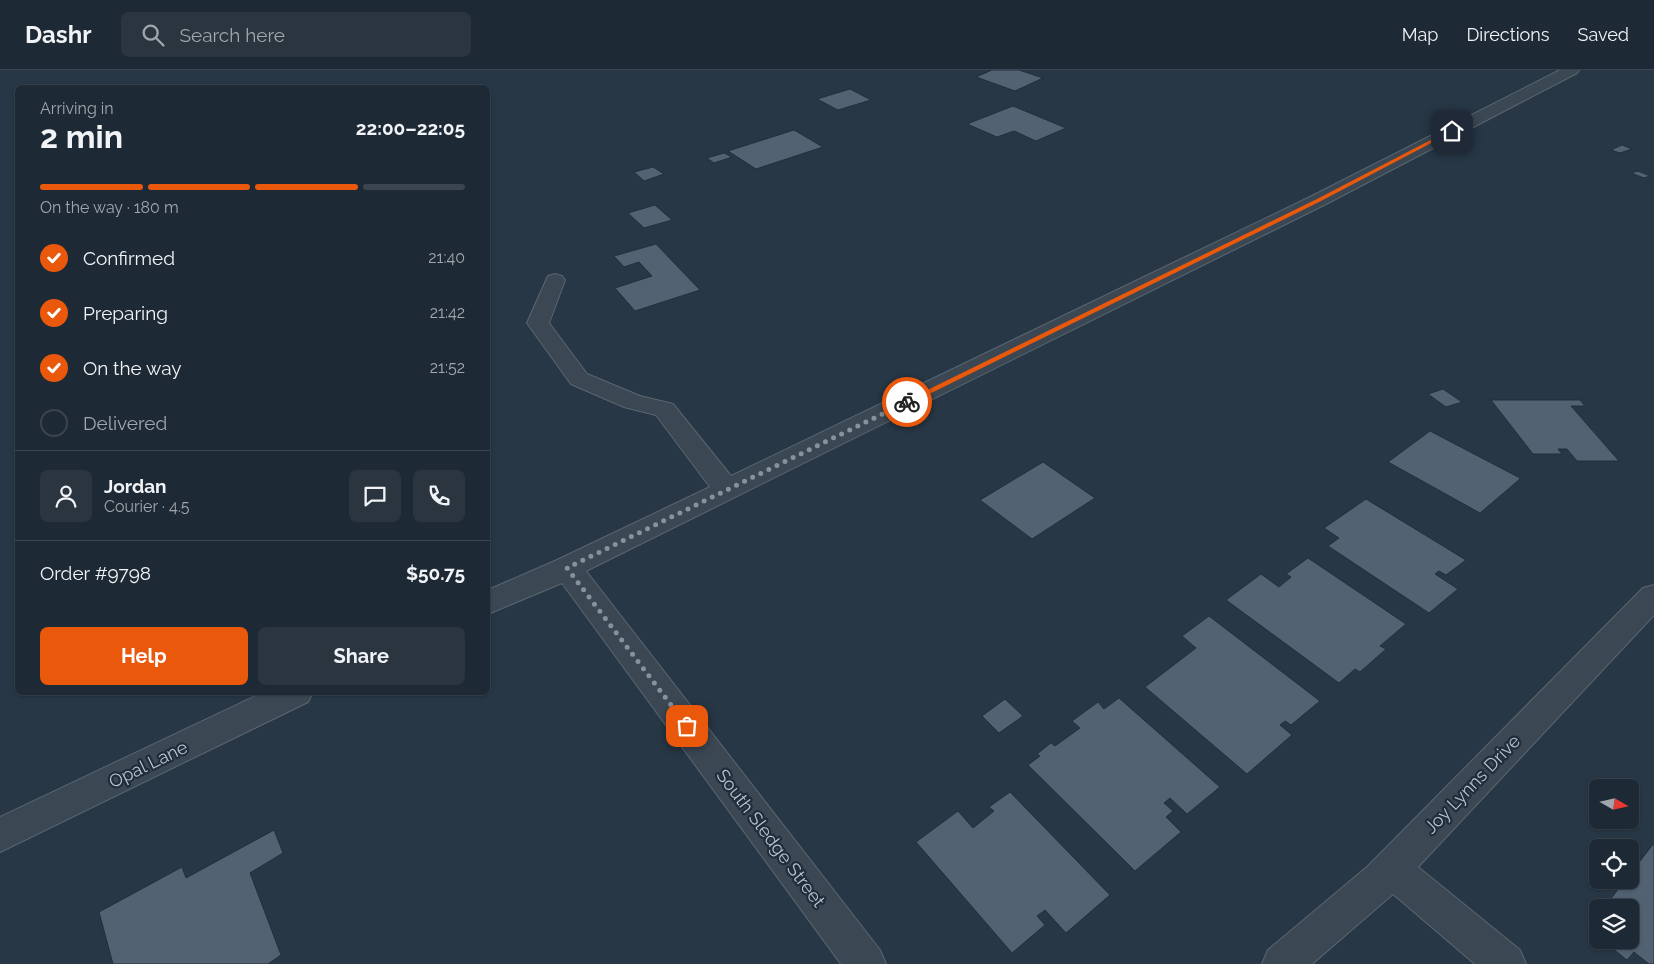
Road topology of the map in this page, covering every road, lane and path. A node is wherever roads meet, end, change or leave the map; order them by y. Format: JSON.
{"nodes":[{"id":1,"x":1572,"y":70,"type":"edge"},
{"id":2,"x":555,"y":280,"type":"dead end"},
{"id":3,"x":727,"y":490,"type":"junction"},
{"id":4,"x":567,"y":568,"type":"junction"},
{"id":5,"x":1654,"y":596,"type":"edge"},
{"id":6,"x":490,"y":602,"type":"edge"},
{"id":7,"x":291,"y":695,"type":"edge"},
{"id":8,"x":0,"y":835,"type":"edge"},
{"id":9,"x":1391,"y":868,"type":"junction"},
{"id":10,"x":866,"y":964,"type":"edge"},
{"id":11,"x":1282,"y":964,"type":"edge"},
{"id":12,"x":1506,"y":964,"type":"edge"}],
"edges":[{"from":1,"to":3,"type":"street"},
{"from":2,"to":3,"type":"street"},
{"from":3,"to":4,"type":"street"},
{"from":4,"to":6,"type":"street"},
{"from":4,"to":10,"type":"street","name":"South Sledge Street"},
{"from":5,"to":9,"type":"street","name":"Joy Lynns Drive"},
{"from":7,"to":8,"type":"street","name":"Opal Lane"},
{"from":9,"to":11,"type":"street","name":"Joy Lynns Drive"},
{"from":9,"to":12,"type":"street"}]}
